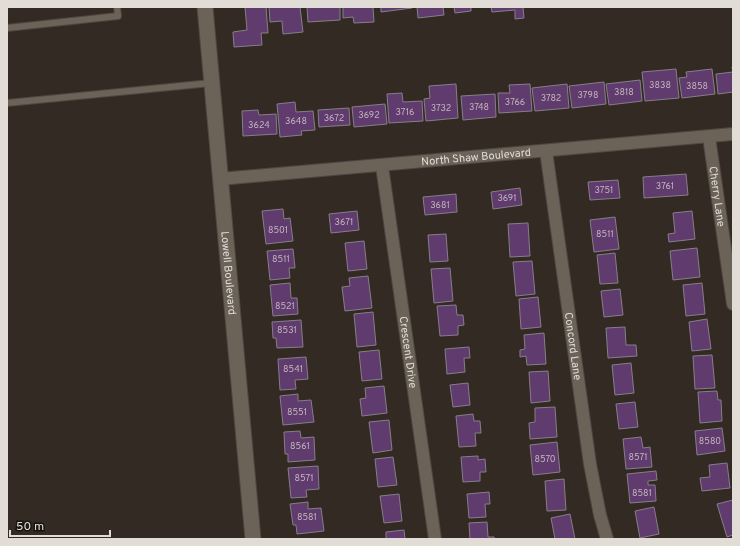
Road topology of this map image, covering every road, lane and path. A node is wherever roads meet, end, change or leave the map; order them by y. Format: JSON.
{"nodes":[{"id":1,"x":117,"y":7,"type":"edge"},
{"id":2,"x":205,"y":7,"type":"edge"},
{"id":3,"x":7,"y":28,"type":"edge"},
{"id":4,"x":211,"y":83,"type":"junction"},
{"id":5,"x":7,"y":103,"type":"edge"},
{"id":6,"x":733,"y":134,"type":"edge"},
{"id":7,"x":709,"y":137,"type":"junction"},
{"id":8,"x":546,"y":151,"type":"junction"},
{"id":9,"x":382,"y":166,"type":"junction"},
{"id":10,"x":220,"y":179,"type":"junction"},
{"id":11,"x":733,"y":304,"type":"edge"},
{"id":12,"x":253,"y":539,"type":"edge"},
{"id":13,"x":435,"y":539,"type":"edge"},
{"id":14,"x":607,"y":539,"type":"edge"}],
"edges":[{"from":1,"to":3,"type":"lane"},
{"from":2,"to":4,"type":"street","name":"Lowell Boulevard"},
{"from":4,"to":5,"type":"lane"},
{"from":4,"to":10,"type":"street","name":"Lowell Boulevard"},
{"from":6,"to":7,"type":"street","name":"North Shaw Boulevard"},
{"from":7,"to":8,"type":"street","name":"North Shaw Boulevard"},
{"from":7,"to":11,"type":"street","name":"Cherry Lane"},
{"from":8,"to":9,"type":"street","name":"North Shaw Boulevard"},
{"from":8,"to":14,"type":"street","name":"Concord Lane"},
{"from":9,"to":10,"type":"street","name":"North Shaw Boulevard"},
{"from":9,"to":13,"type":"street","name":"Crescent Drive"},
{"from":10,"to":12,"type":"street","name":"Lowell Boulevard"}]}
